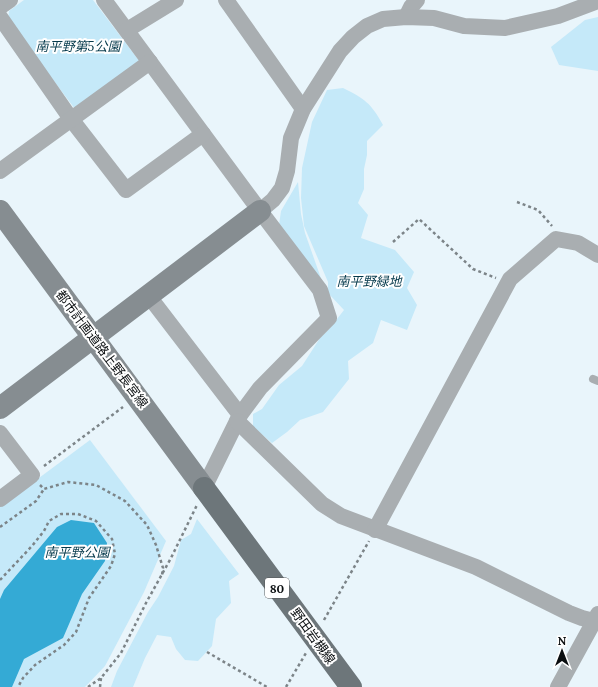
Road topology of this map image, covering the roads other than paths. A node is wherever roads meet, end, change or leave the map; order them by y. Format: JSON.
{"nodes":[{"id":1,"x":10,"y":0,"type":"edge"},
{"id":2,"x":104,"y":0,"type":"edge"},
{"id":3,"x":176,"y":0,"type":"edge"},
{"id":4,"x":226,"y":0,"type":"edge"},
{"id":5,"x":417,"y":0,"type":"edge"},
{"id":6,"x":598,"y":1,"type":"edge"},
{"id":7,"x":0,"y":7,"type":"edge"},
{"id":8,"x":0,"y":17,"type":"edge"},
{"id":9,"x":406,"y":17,"type":"junction"},
{"id":10,"x":127,"y":30,"type":"junction"},
{"id":11,"x":150,"y":62,"type":"junction"},
{"id":12,"x":303,"y":109,"type":"junction"},
{"id":13,"x":71,"y":119,"type":"junction"},
{"id":14,"x":203,"y":134,"type":"junction"},
{"id":15,"x":0,"y":172,"type":"edge"},
{"id":16,"x":0,"y":211,"type":"edge"},
{"id":17,"x":260,"y":211,"type":"junction"},
{"id":18,"x":598,"y":255,"type":"edge"},
{"id":19,"x":148,"y":295,"type":"junction"},
{"id":20,"x":93,"y":338,"type":"junction"},
{"id":21,"x":0,"y":408,"type":"edge"},
{"id":22,"x":239,"y":418,"type":"junction"},
{"id":23,"x":0,"y":434,"type":"edge"},
{"id":24,"x":204,"y":488,"type":"junction"},
{"id":25,"x":0,"y":499,"type":"edge"},
{"id":26,"x":375,"y":530,"type":"junction"},
{"id":27,"x":597,"y":619,"type":"edge"},
{"id":28,"x":350,"y":687,"type":"edge"},
{"id":29,"x":558,"y":687,"type":"edge"}],
"edges":[{"from":1,"to":7,"type":"street"},
{"from":2,"to":10,"type":"street"},
{"from":3,"to":10,"type":"street"},
{"from":4,"to":12,"type":"street"},
{"from":5,"to":9,"type":"street"},
{"from":6,"to":9,"type":"street"},
{"from":8,"to":13,"type":"street"},
{"from":9,"to":12,"type":"street"},
{"from":10,"to":11,"type":"street"},
{"from":11,"to":13,"type":"street"},
{"from":11,"to":14,"type":"street"},
{"from":12,"to":17,"type":"street"},
{"from":13,"to":14,"type":"street"},
{"from":13,"to":15,"type":"street"},
{"from":14,"to":17,"type":"street"},
{"from":16,"to":20,"type":"street","name":"都市計画道路上野長宮線"},
{"from":17,"to":19,"type":"street"},
{"from":17,"to":22,"type":"street"},
{"from":18,"to":26,"type":"street"},
{"from":19,"to":20,"type":"street"},
{"from":19,"to":22,"type":"street"},
{"from":20,"to":21,"type":"street"},
{"from":20,"to":24,"type":"street","name":"都市計画道路上野長宮線"},
{"from":22,"to":24,"type":"street"},
{"from":22,"to":26,"type":"street"},
{"from":23,"to":25,"type":"street"},
{"from":24,"to":28,"type":"main road","name":"野田岩槻線","number":"80"},
{"from":26,"to":27,"type":"street"},
{"from":27,"to":29,"type":"street"}]}
